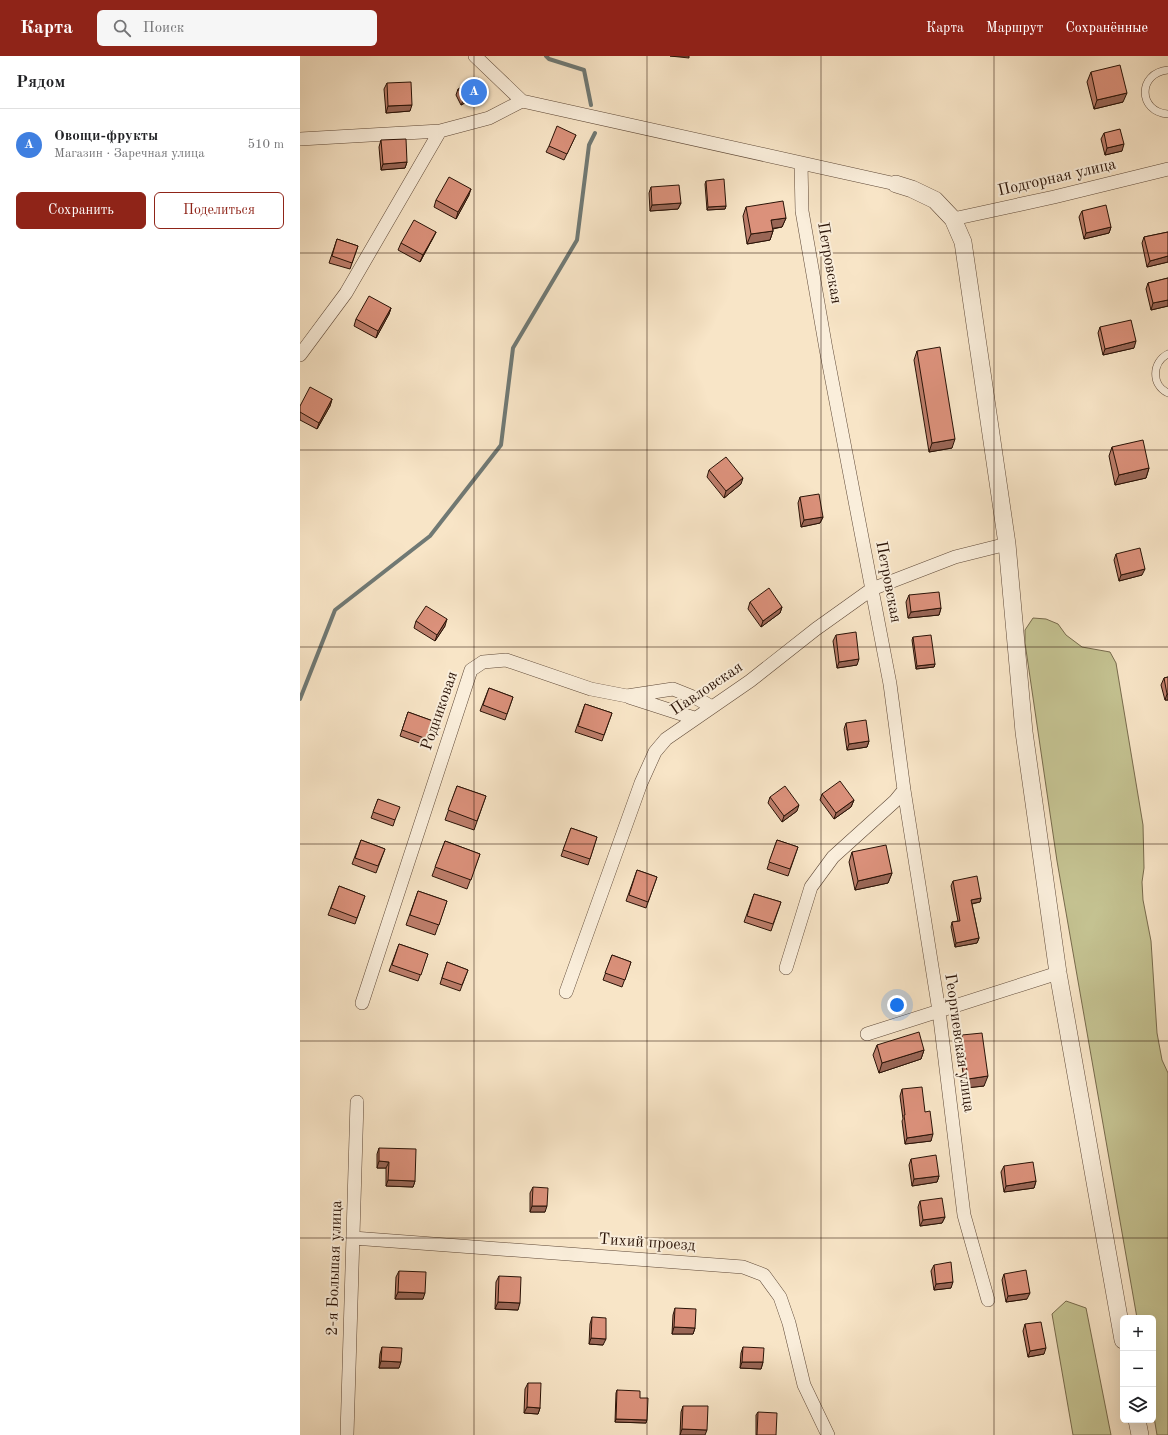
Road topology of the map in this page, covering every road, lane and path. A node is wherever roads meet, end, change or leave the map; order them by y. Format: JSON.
{"nodes":[{"id":1,"x":475,"y":56,"type":"edge"},
{"id":2,"x":1168,"y":70,"type":"edge"},
{"id":3,"x":522,"y":101,"type":"junction"},
{"id":4,"x":1168,"y":114,"type":"edge"},
{"id":5,"x":440,"y":131,"type":"junction"},
{"id":6,"x":300,"y":139,"type":"edge"},
{"id":7,"x":801,"y":163,"type":"junction"},
{"id":8,"x":1168,"y":169,"type":"edge"},
{"id":9,"x":896,"y":184,"type":"joint"},
{"id":10,"x":953,"y":219,"type":"junction"},
{"id":11,"x":1168,"y":354,"type":"edge"},
{"id":12,"x":300,"y":355,"type":"edge"},
{"id":13,"x":1168,"y":394,"type":"edge"},
{"id":14,"x":1007,"y":544,"type":"junction"},
{"id":15,"x":872,"y":589,"type":"junction"},
{"id":16,"x":627,"y":696,"type":"junction"},
{"id":17,"x":712,"y":707,"type":"junction"},
{"id":18,"x":694,"y":718,"type":"junction"},
{"id":19,"x":904,"y":790,"type":"junction"},
{"id":20,"x":786,"y":968,"type":"dead end"},
{"id":21,"x":1058,"y":973,"type":"junction"},
{"id":22,"x":566,"y":992,"type":"dead end"},
{"id":23,"x":362,"y":1003,"type":"dead end"},
{"id":24,"x":939,"y":1011,"type":"junction"},
{"id":25,"x":866,"y":1034,"type":"dead end"},
{"id":26,"x":358,"y":1102,"type":"dead end"},
{"id":27,"x":353,"y":1238,"type":"junction"},
{"id":28,"x":988,"y":1300,"type":"dead end"},
{"id":29,"x":1120,"y":1323,"type":"edge"},
{"id":30,"x":1138,"y":1423,"type":"edge"},
{"id":31,"x":347,"y":1435,"type":"edge"},
{"id":32,"x":828,"y":1435,"type":"edge"},
{"id":33,"x":1140,"y":1435,"type":"edge"}],
"edges":[{"from":1,"to":3,"type":"street"},
{"from":2,"to":4,"type":"lane"},
{"from":3,"to":5,"type":"street"},
{"from":3,"to":7,"type":"street"},
{"from":5,"to":6,"type":"street"},
{"from":5,"to":12,"type":"street"},
{"from":7,"to":9,"type":"street"},
{"from":7,"to":15,"type":"street","name":"Петровская"},
{"from":8,"to":10,"type":"street","name":"Подгорная улица"},
{"from":9,"to":10,"type":"street"},
{"from":10,"to":14,"type":"street"},
{"from":11,"to":13,"type":"lane"},
{"from":14,"to":15,"type":"street","name":"Павловская"},
{"from":14,"to":21,"type":"street"},
{"from":15,"to":17,"type":"street","name":"Павловская"},
{"from":15,"to":19,"type":"street","name":"Петровская"},
{"from":16,"to":17,"type":"street","name":"Родниковая"},
{"from":16,"to":18,"type":"street"},
{"from":16,"to":23,"type":"street","name":"Родниковая"},
{"from":17,"to":18,"type":"street","name":"Павловская"},
{"from":18,"to":22,"type":"street","name":"Павловская"},
{"from":19,"to":20,"type":"street"},
{"from":19,"to":24,"type":"street","name":"Георгиевская улица"},
{"from":21,"to":24,"type":"street"},
{"from":21,"to":29,"type":"street"},
{"from":24,"to":25,"type":"street"},
{"from":24,"to":28,"type":"street","name":"Георгиевская улица"},
{"from":26,"to":27,"type":"street","name":"2-я Большая улица"},
{"from":27,"to":31,"type":"street","name":"2-я Большая улица"},
{"from":27,"to":32,"type":"street","name":"Тихий проезд"},
{"from":30,"to":33,"type":"street"}]}
